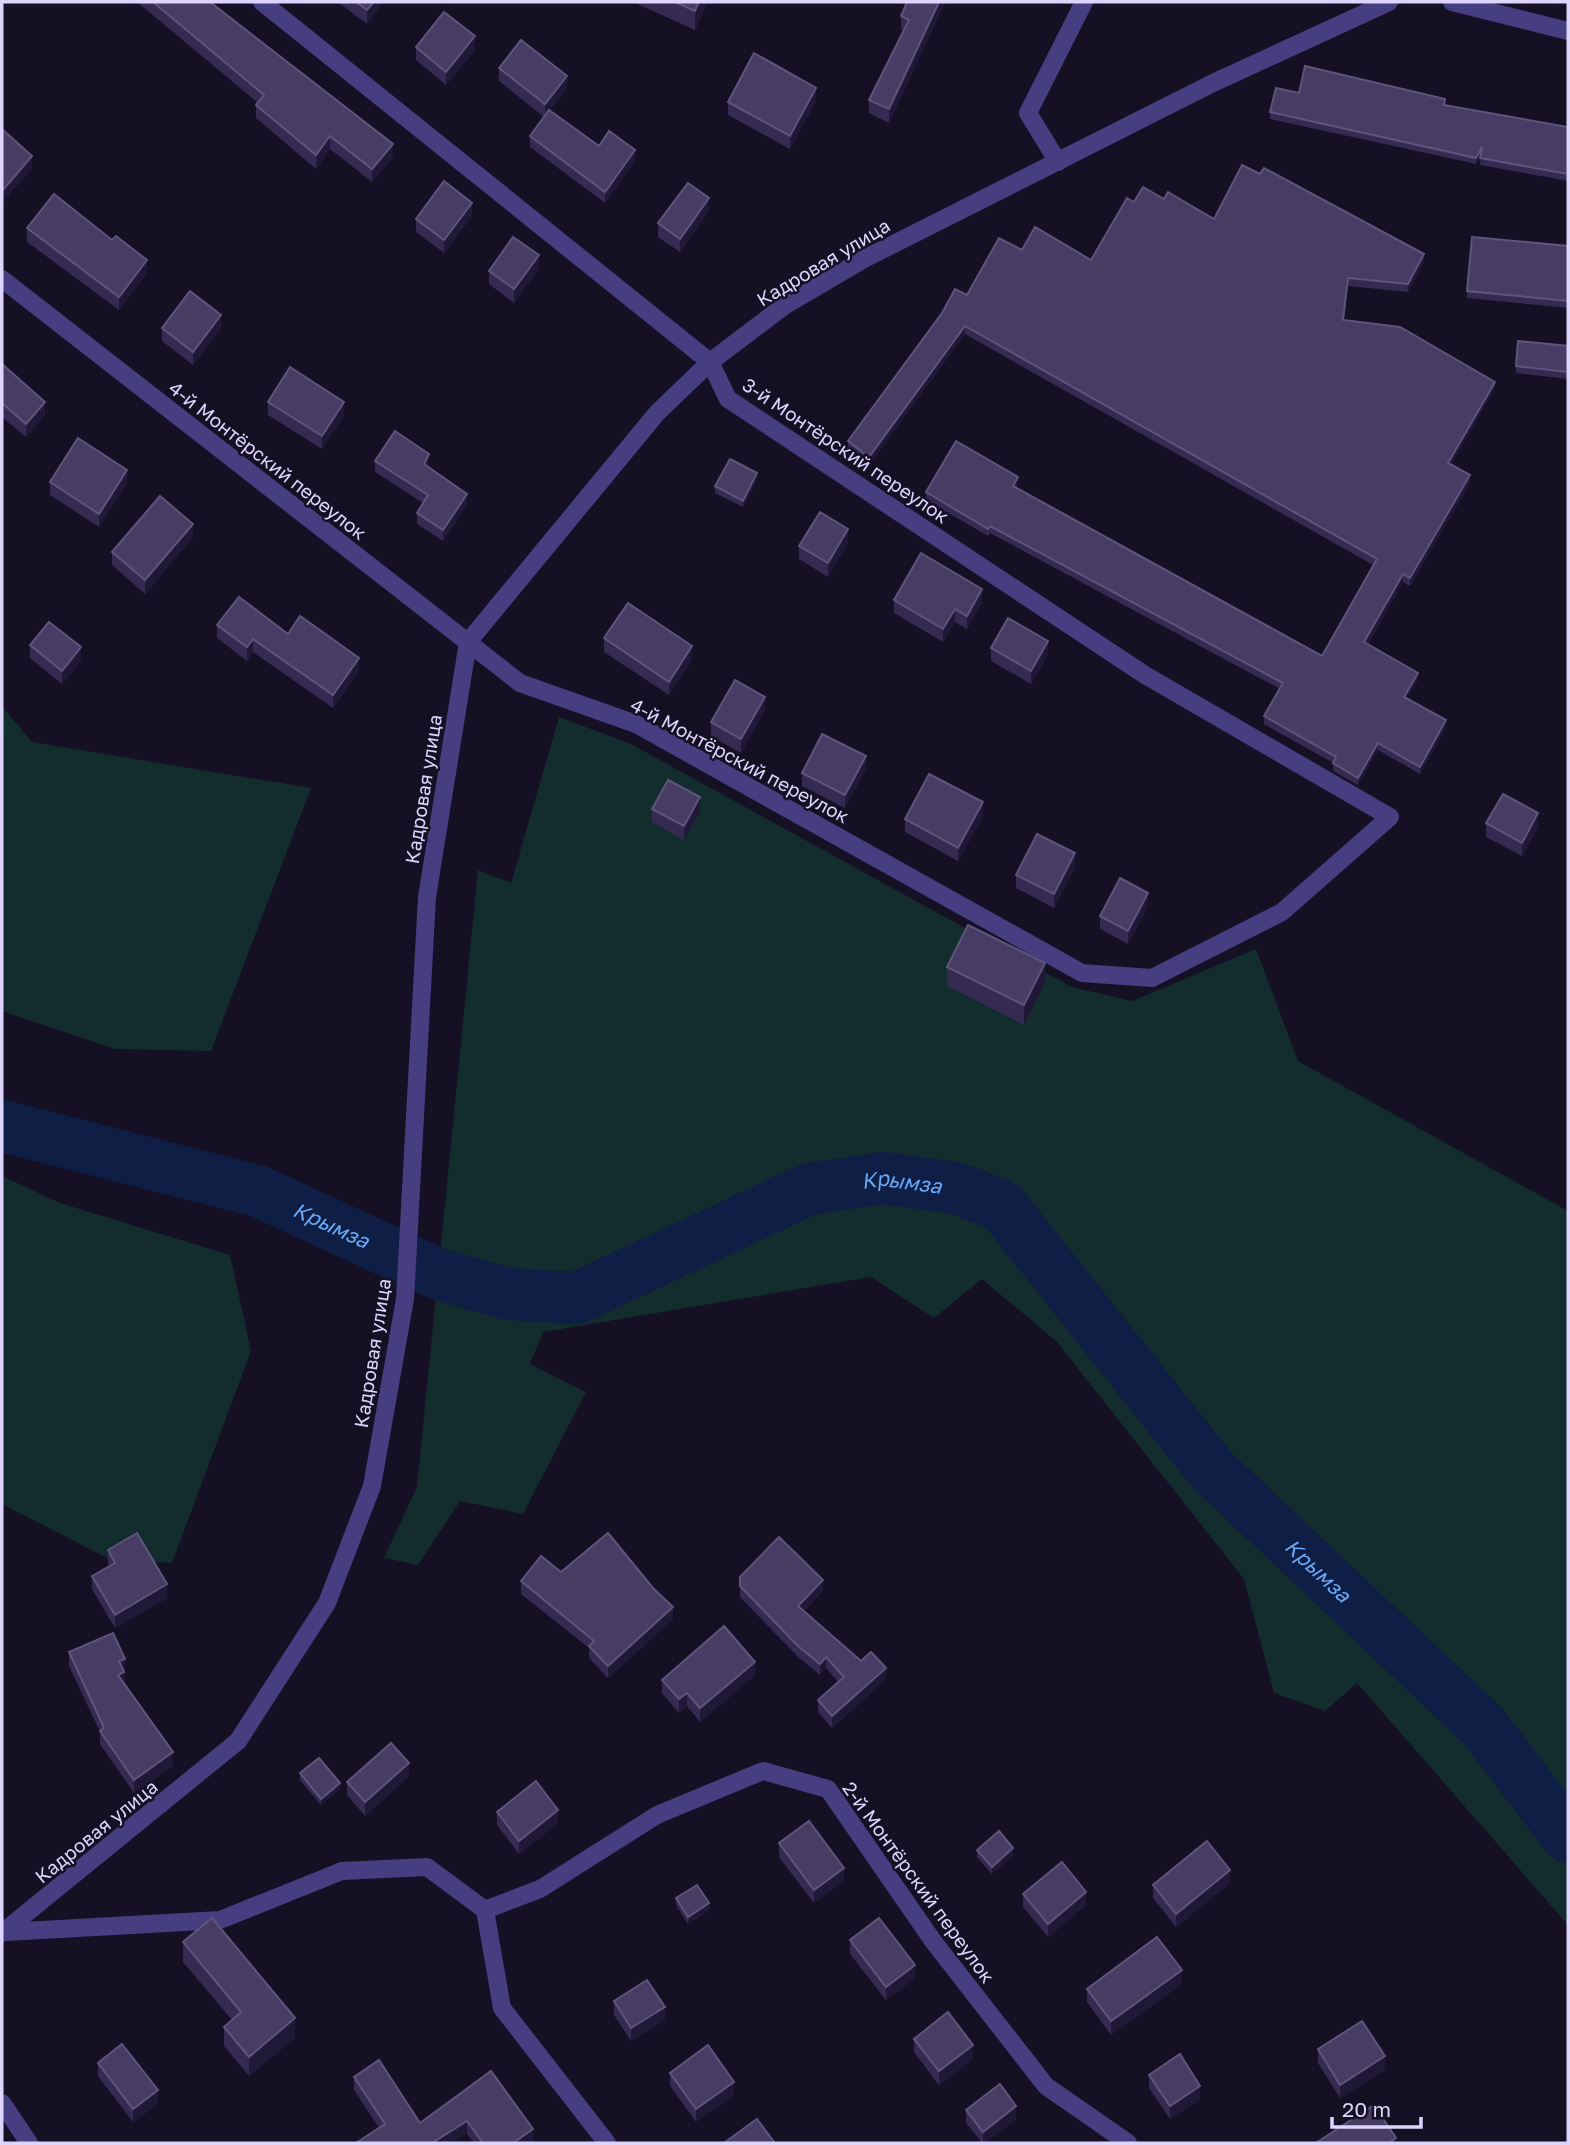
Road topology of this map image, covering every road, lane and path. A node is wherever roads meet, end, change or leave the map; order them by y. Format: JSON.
{"nodes":[{"id":1,"x":262,"y":2,"type":"edge"},
{"id":2,"x":1084,"y":2,"type":"edge"},
{"id":3,"x":1389,"y":2,"type":"edge"},
{"id":4,"x":1452,"y":2,"type":"edge"},
{"id":5,"x":1568,"y":31,"type":"edge"},
{"id":6,"x":1058,"y":162,"type":"junction"},
{"id":7,"x":2,"y":279,"type":"edge"},
{"id":8,"x":710,"y":362,"type":"junction"},
{"id":9,"x":468,"y":642,"type":"junction"},
{"id":10,"x":1390,"y":817,"type":"joint"},
{"id":11,"x":485,"y":1910,"type":"junction"},
{"id":12,"x":4,"y":1932,"type":"edge"},
{"id":13,"x":2,"y":2103,"type":"edge"},
{"id":14,"x":29,"y":2143,"type":"edge"},
{"id":15,"x":607,"y":2143,"type":"edge"},
{"id":16,"x":1128,"y":2143,"type":"edge"}],
"edges":[{"from":1,"to":8,"type":"street","name":"3-й Монтёрский переулок"},
{"from":2,"to":6,"type":"street"},
{"from":3,"to":6,"type":"street","name":"Кадровая улица"},
{"from":4,"to":5,"type":"street"},
{"from":6,"to":8,"type":"street","name":"Кадровая улица"},
{"from":7,"to":9,"type":"street","name":"4-й Монтёрский переулок"},
{"from":8,"to":9,"type":"street","name":"Кадровая улица"},
{"from":8,"to":10,"type":"street","name":"3-й Монтёрский переулок"},
{"from":9,"to":10,"type":"street","name":"4-й Монтёрский переулок"},
{"from":9,"to":12,"type":"street","name":"Кадровая улица"},
{"from":11,"to":12,"type":"street"},
{"from":11,"to":15,"type":"street"},
{"from":11,"to":16,"type":"street","name":"2-й Монтёрский переулок"},
{"from":13,"to":14,"type":"street"}]}
